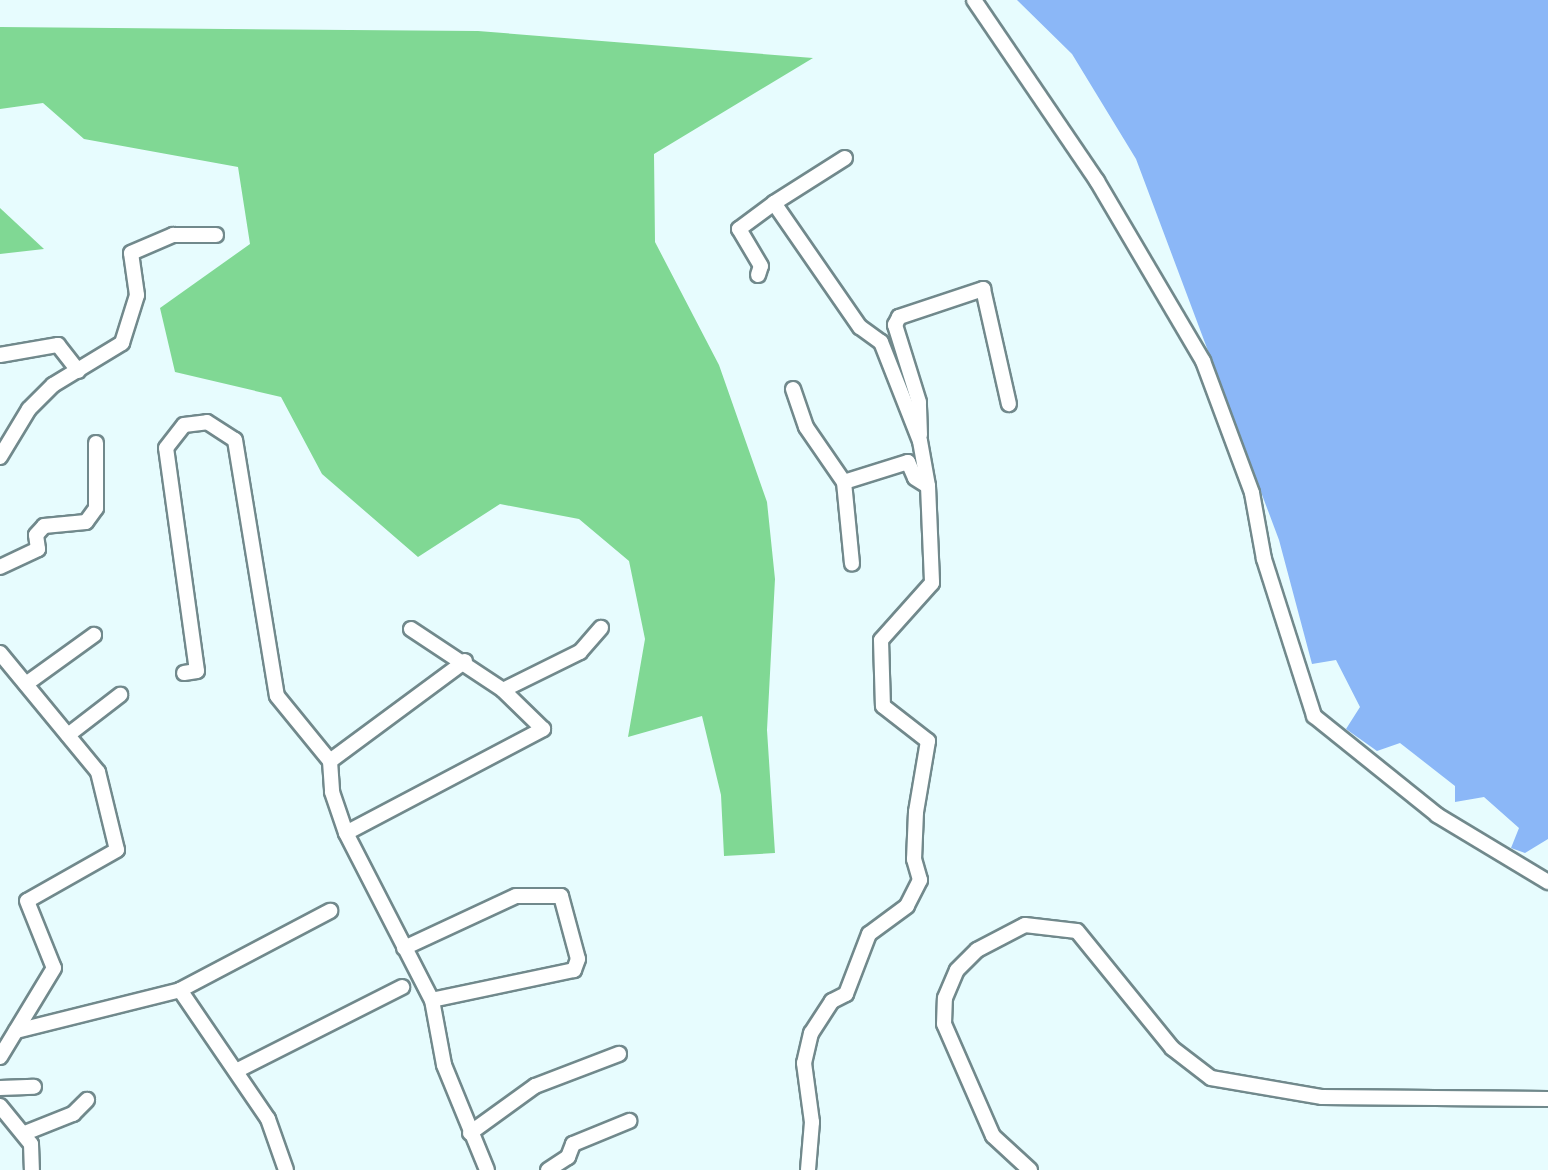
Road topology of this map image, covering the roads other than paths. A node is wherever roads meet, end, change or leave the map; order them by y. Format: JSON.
{"nodes":[{"id":1,"x":974,"y":0,"type":"edge"},
{"id":2,"x":845,"y":158,"type":"dead end"},
{"id":3,"x":774,"y":204,"type":"junction"},
{"id":4,"x":216,"y":235,"type":"dead end"},
{"id":5,"x":758,"y":275,"type":"dead end"},
{"id":6,"x":0,"y":355,"type":"edge"},
{"id":7,"x":78,"y":371,"type":"junction"},
{"id":8,"x":793,"y":389,"type":"dead end"},
{"id":9,"x":1009,"y":404,"type":"dead end"},
{"id":10,"x":920,"y":441,"type":"junction"},
{"id":11,"x":96,"y":443,"type":"dead end"},
{"id":12,"x":0,"y":458,"type":"edge"},
{"id":13,"x":844,"y":482,"type":"junction"},
{"id":14,"x":928,"y":486,"type":"junction"},
{"id":15,"x":852,"y":564,"type":"dead end"},
{"id":16,"x":0,"y":567,"type":"edge"},
{"id":17,"x":601,"y":628,"type":"dead end"},
{"id":18,"x":411,"y":629,"type":"dead end"},
{"id":19,"x":94,"y":635,"type":"dead end"},
{"id":20,"x":0,"y":653,"type":"edge"},
{"id":21,"x":465,"y":660,"type":"junction"},
{"id":22,"x":184,"y":673,"type":"dead end"},
{"id":23,"x":26,"y":684,"type":"junction"},
{"id":24,"x":503,"y":690,"type":"junction"},
{"id":25,"x":120,"y":695,"type":"dead end"},
{"id":26,"x":68,"y":735,"type":"junction"},
{"id":27,"x":330,"y":762,"type":"junction"},
{"id":28,"x":346,"y":833,"type":"junction"},
{"id":29,"x":1548,"y":882,"type":"edge"},
{"id":30,"x":330,"y":911,"type":"dead end"},
{"id":31,"x":404,"y":948,"type":"junction"},
{"id":32,"x":402,"y":987,"type":"dead end"},
{"id":33,"x":180,"y":990,"type":"junction"},
{"id":34,"x":432,"y":1000,"type":"junction"},
{"id":35,"x":16,"y":1031,"type":"junction"},
{"id":36,"x":619,"y":1054,"type":"dead end"},
{"id":37,"x":0,"y":1057,"type":"edge"},
{"id":38,"x":238,"y":1070,"type":"junction"},
{"id":39,"x":34,"y":1087,"type":"dead end"},
{"id":40,"x":0,"y":1088,"type":"edge"},
{"id":41,"x":87,"y":1100,"type":"dead end"},
{"id":42,"x":1548,"y":1100,"type":"edge"},
{"id":43,"x":0,"y":1106,"type":"edge"},
{"id":44,"x":629,"y":1121,"type":"dead end"},
{"id":45,"x":25,"y":1133,"type":"junction"},
{"id":46,"x":470,"y":1133,"type":"junction"},
{"id":47,"x":32,"y":1170,"type":"edge"},
{"id":48,"x":286,"y":1170,"type":"edge"},
{"id":49,"x":486,"y":1170,"type":"edge"},
{"id":50,"x":548,"y":1170,"type":"edge"},
{"id":51,"x":808,"y":1170,"type":"edge"},
{"id":52,"x":1030,"y":1170,"type":"edge"}],
"edges":[{"from":1,"to":29,"type":"street"},
{"from":2,"to":3,"type":"street"},
{"from":3,"to":5,"type":"street"},
{"from":3,"to":10,"type":"street"},
{"from":4,"to":7,"type":"street"},
{"from":6,"to":7,"type":"street"},
{"from":7,"to":12,"type":"street"},
{"from":8,"to":13,"type":"street"},
{"from":9,"to":10,"type":"street"},
{"from":10,"to":14,"type":"street"},
{"from":11,"to":16,"type":"street"},
{"from":13,"to":14,"type":"street"},
{"from":13,"to":15,"type":"street"},
{"from":14,"to":51,"type":"street"},
{"from":17,"to":24,"type":"street"},
{"from":18,"to":21,"type":"street"},
{"from":19,"to":23,"type":"street"},
{"from":20,"to":23,"type":"street"},
{"from":21,"to":24,"type":"street"},
{"from":21,"to":27,"type":"street"},
{"from":22,"to":27,"type":"street"},
{"from":23,"to":26,"type":"street"},
{"from":24,"to":28,"type":"street"},
{"from":25,"to":26,"type":"street"},
{"from":26,"to":35,"type":"street"},
{"from":27,"to":28,"type":"street"},
{"from":28,"to":31,"type":"street"},
{"from":30,"to":33,"type":"street"},
{"from":31,"to":34,"type":"street"},
{"from":31,"to":34,"type":"street"},
{"from":32,"to":38,"type":"street"},
{"from":33,"to":35,"type":"street"},
{"from":33,"to":38,"type":"street"},
{"from":34,"to":46,"type":"street"},
{"from":35,"to":37,"type":"street"},
{"from":36,"to":46,"type":"street"},
{"from":38,"to":48,"type":"street"},
{"from":39,"to":40,"type":"street"},
{"from":41,"to":45,"type":"street"},
{"from":42,"to":52,"type":"street"},
{"from":43,"to":45,"type":"street"},
{"from":44,"to":50,"type":"street"},
{"from":45,"to":47,"type":"street"},
{"from":46,"to":49,"type":"street"}]}
